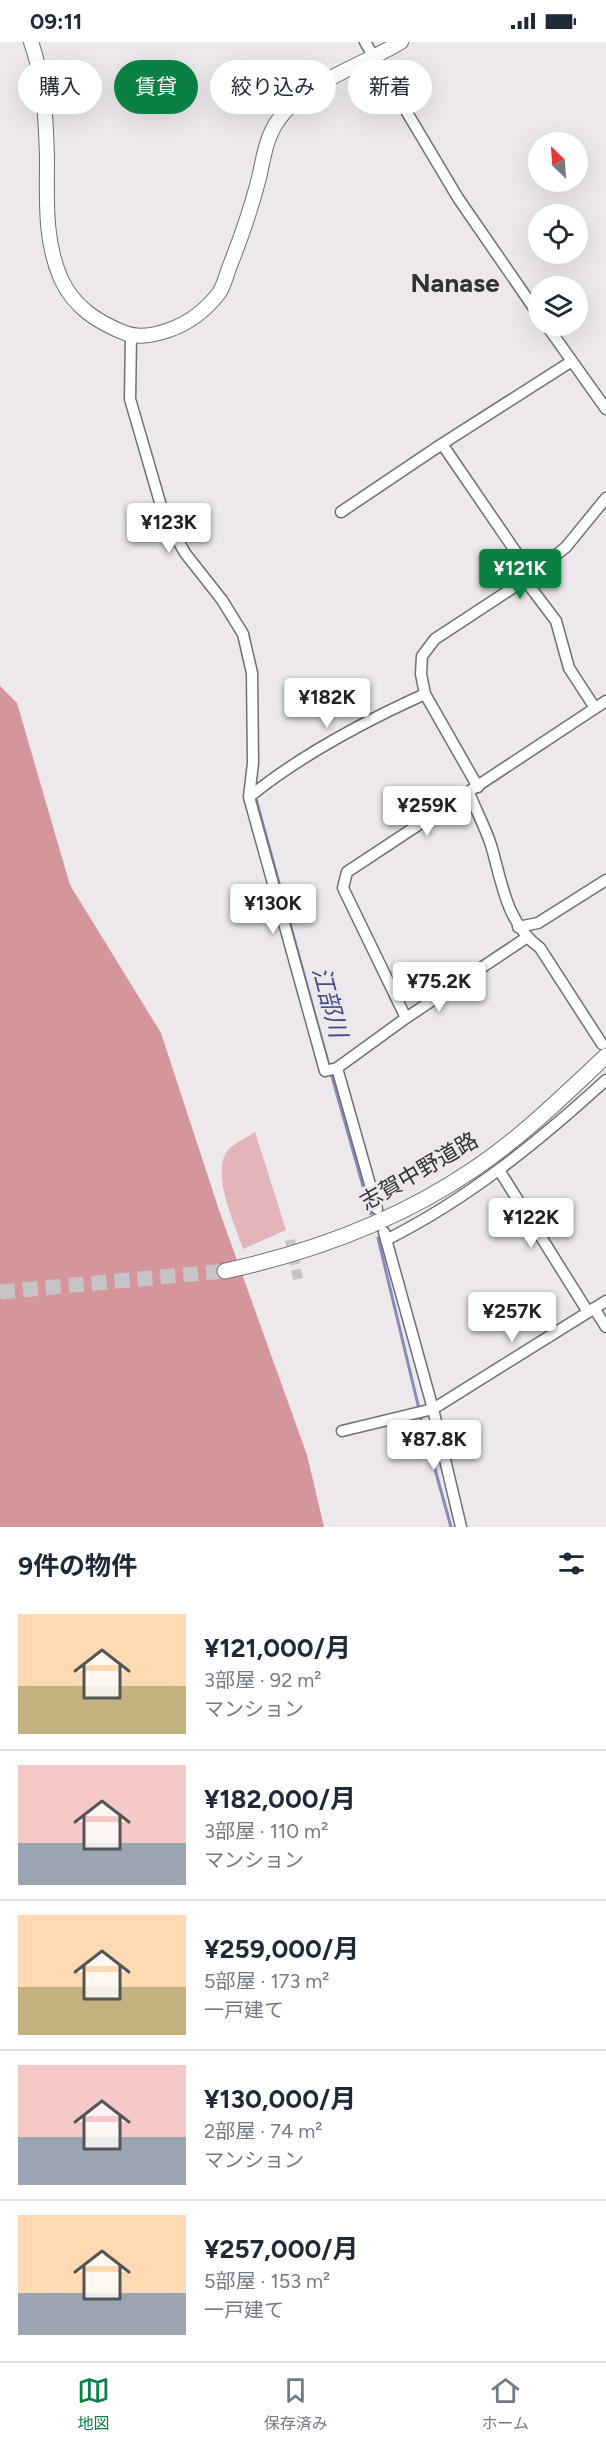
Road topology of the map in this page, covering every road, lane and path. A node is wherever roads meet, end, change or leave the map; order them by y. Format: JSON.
{"nodes":[{"id":1,"x":31,"y":42,"type":"edge"},
{"id":2,"x":365,"y":42,"type":"edge"},
{"id":3,"x":401,"y":42,"type":"edge"},
{"id":4,"x":374,"y":58,"type":"junction"},
{"id":5,"x":528,"y":300,"type":"edge"},
{"id":6,"x":131,"y":335,"type":"junction"},
{"id":7,"x":554,"y":336,"type":"edge"},
{"id":8,"x":572,"y":361,"type":"junction"},
{"id":9,"x":606,"y":409,"type":"edge"},
{"id":10,"x":442,"y":444,"type":"junction"},
{"id":11,"x":606,"y":498,"type":"edge"},
{"id":12,"x":341,"y":512,"type":"dead end"},
{"id":13,"x":528,"y":577,"type":"junction"},
{"id":14,"x":424,"y":694,"type":"junction"},
{"id":15,"x":606,"y":701,"type":"edge"},
{"id":16,"x":595,"y":708,"type":"junction"},
{"id":17,"x":473,"y":790,"type":"junction"},
{"id":18,"x":249,"y":797,"type":"junction"},
{"id":19,"x":606,"y":880,"type":"edge"},
{"id":20,"x":518,"y":927,"type":"junction"},
{"id":21,"x":526,"y":938,"type":"junction"},
{"id":22,"x":406,"y":1017,"type":"junction"},
{"id":23,"x":603,"y":1042,"type":"edge"},
{"id":24,"x":337,"y":1068,"type":"junction"},
{"id":25,"x":606,"y":1080,"type":"edge"},
{"id":26,"x":499,"y":1170,"type":"junction"},
{"id":27,"x":377,"y":1209,"type":"dead end"},
{"id":28,"x":225,"y":1271,"type":"tunnel mouth"},
{"id":29,"x":606,"y":1300,"type":"edge"},
{"id":30,"x":591,"y":1310,"type":"junction"},
{"id":31,"x":606,"y":1327,"type":"edge"},
{"id":32,"x":434,"y":1409,"type":"junction"},
{"id":33,"x":342,"y":1431,"type":"dead end"},
{"id":34,"x":461,"y":1527,"type":"edge"}],
"edges":[{"from":1,"to":6,"type":"street"},
{"from":2,"to":4,"type":"street"},
{"from":3,"to":4,"type":"street"},
{"from":4,"to":5,"type":"street"},
{"from":4,"to":6,"type":"street"},
{"from":6,"to":18,"type":"street"},
{"from":7,"to":8,"type":"street"},
{"from":8,"to":9,"type":"street"},
{"from":8,"to":10,"type":"street"},
{"from":10,"to":12,"type":"street"},
{"from":10,"to":13,"type":"street"},
{"from":11,"to":13,"type":"street"},
{"from":13,"to":14,"type":"street"},
{"from":13,"to":16,"type":"street"},
{"from":14,"to":17,"type":"street"},
{"from":14,"to":18,"type":"street"},
{"from":15,"to":16,"type":"street"},
{"from":16,"to":17,"type":"street"},
{"from":17,"to":20,"type":"street"},
{"from":17,"to":22,"type":"street"},
{"from":18,"to":24,"type":"street"},
{"from":19,"to":20,"type":"street"},
{"from":20,"to":21,"type":"street"},
{"from":21,"to":22,"type":"street"},
{"from":21,"to":23,"type":"street"},
{"from":22,"to":24,"type":"street"},
{"from":23,"to":28,"type":"main road","name":"志賀中野道路"},
{"from":24,"to":27,"type":"street"},
{"from":25,"to":26,"type":"street"},
{"from":26,"to":30,"type":"street"},
{"from":26,"to":32,"type":"street"},
{"from":29,"to":30,"type":"street"},
{"from":30,"to":31,"type":"street"},
{"from":30,"to":32,"type":"street"},
{"from":32,"to":33,"type":"street"},
{"from":32,"to":34,"type":"street"}]}
